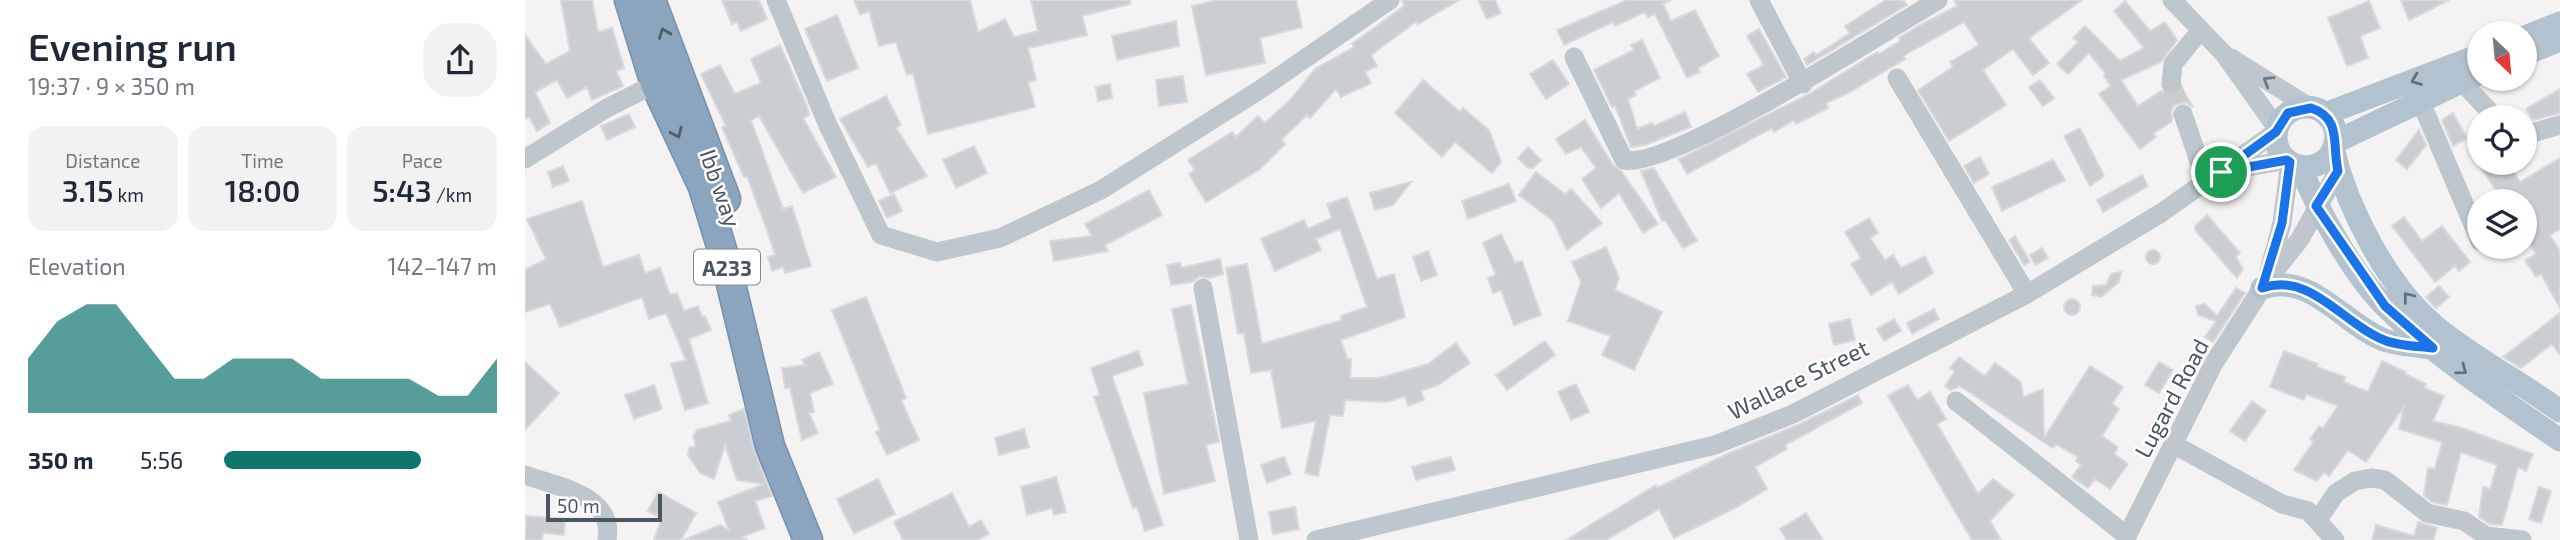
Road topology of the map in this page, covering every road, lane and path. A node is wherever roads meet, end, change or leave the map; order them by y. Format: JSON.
{"nodes":[{"id":1,"x":629,"y":0,"type":"edge"},
{"id":2,"x":651,"y":0,"type":"edge"},
{"id":3,"x":776,"y":0,"type":"edge"},
{"id":4,"x":1390,"y":0,"type":"edge"},
{"id":5,"x":1759,"y":0,"type":"edge"},
{"id":6,"x":1938,"y":0,"type":"edge"},
{"id":7,"x":2172,"y":0,"type":"edge"},
{"id":8,"x":2560,"y":23,"type":"edge"},
{"id":9,"x":2201,"y":30,"type":"junction"},
{"id":10,"x":2537,"y":32,"type":"edge"},
{"id":11,"x":2560,"y":40,"type":"edge"},
{"id":12,"x":2537,"y":49,"type":"edge"},
{"id":13,"x":2224,"y":54,"type":"junction"},
{"id":14,"x":1574,"y":57,"type":"dead end"},
{"id":15,"x":2467,"y":59,"type":"edge"},
{"id":16,"x":1897,"y":78,"type":"dead end"},
{"id":17,"x":2467,"y":78,"type":"edge"},
{"id":18,"x":655,"y":84,"type":"junction"},
{"id":19,"x":1803,"y":84,"type":"junction"},
{"id":20,"x":2171,"y":84,"type":"tunnel mouth"},
{"id":21,"x":2420,"y":100,"type":"junction"},
{"id":22,"x":2318,"y":111,"type":"junction"},
{"id":23,"x":2182,"y":114,"type":"tunnel mouth"},
{"id":24,"x":2560,"y":125,"type":"edge"},
{"id":25,"x":2276,"y":130,"type":"junction"},
{"id":26,"x":2537,"y":132,"type":"edge"},
{"id":27,"x":2335,"y":154,"type":"junction"},
{"id":28,"x":525,"y":158,"type":"edge"},
{"id":29,"x":2292,"y":163,"type":"junction"},
{"id":30,"x":2213,"y":177,"type":"junction"},
{"id":31,"x":2316,"y":206,"type":"junction"},
{"id":32,"x":2467,"y":210,"type":"edge"},
{"id":33,"x":2264,"y":285,"type":"junction"},
{"id":34,"x":1203,"y":288,"type":"dead end"},
{"id":35,"x":2027,"y":294,"type":"junction"},
{"id":36,"x":2433,"y":348,"type":"junction"},
{"id":37,"x":1956,"y":401,"type":"dead end"},
{"id":38,"x":2560,"y":411,"type":"edge"},
{"id":39,"x":2560,"y":440,"type":"edge"},
{"id":40,"x":2173,"y":444,"type":"junction"},
{"id":41,"x":525,"y":475,"type":"edge"},
{"id":42,"x":2318,"y":520,"type":"junction"},
{"id":43,"x":2126,"y":538,"type":"edge"},
{"id":44,"x":607,"y":540,"type":"edge"},
{"id":45,"x":808,"y":540,"type":"edge"},
{"id":46,"x":826,"y":540,"type":"edge"},
{"id":47,"x":1248,"y":540,"type":"edge"},
{"id":48,"x":1316,"y":540,"type":"edge"},
{"id":49,"x":2335,"y":540,"type":"edge"},
{"id":50,"x":2522,"y":540,"type":"edge"}],
"edges":[{"from":1,"to":18,"type":"highway","number":"A233"},
{"from":46,"to":2,"type":"highway","name":"Ibb way","number":"A233","one_way":true},
{"from":3,"to":4,"type":"street"},
{"from":5,"to":19,"type":"street"},
{"from":6,"to":19,"type":"street"},
{"from":7,"to":9,"type":"street"},
{"from":8,"to":10,"type":"main road"},
{"from":9,"to":13,"type":"street"},
{"from":9,"to":20,"type":"street"},
{"from":11,"to":12,"type":"main road"},
{"from":22,"to":13,"type":"street","one_way":true},
{"from":13,"to":25,"type":"street"},
{"from":14,"to":19,"type":"street"},
{"from":15,"to":22,"type":"main road","one_way":true},
{"from":16,"to":35,"type":"street"},
{"from":17,"to":21,"type":"main road"},
{"from":18,"to":28,"type":"street"},
{"from":18,"to":45,"type":"highway","number":"A233","one_way":true},
{"from":21,"to":27,"type":"main road"},
{"from":21,"to":32,"type":"street"},
{"from":22,"to":25,"type":"main road"},
{"from":22,"to":27,"type":"main road"},
{"from":23,"to":30,"type":"street"},
{"from":24,"to":26,"type":"street"},
{"from":25,"to":29,"type":"main road"},
{"from":25,"to":30,"type":"street","name":"Wallace Street"},
{"from":27,"to":29,"type":"main road"},
{"from":27,"to":31,"type":"street"},
{"from":38,"to":27,"type":"main road","one_way":true},
{"from":29,"to":30,"type":"street"},
{"from":29,"to":31,"type":"main road"},
{"from":29,"to":33,"type":"street"},
{"from":30,"to":35,"type":"street","name":"Wallace Street"},
{"from":31,"to":33,"type":"street"},
{"from":31,"to":36,"type":"main road"},
{"from":33,"to":36,"type":"main road"},
{"from":33,"to":40,"type":"street","name":"Lugard Road"},
{"from":34,"to":47,"type":"street"},
{"from":35,"to":48,"type":"street","name":"Wallace Street"},
{"from":36,"to":39,"type":"main road","one_way":true},
{"from":37,"to":43,"type":"street"},
{"from":40,"to":42,"type":"street"},
{"from":40,"to":43,"type":"street","name":"Lugard Road"},
{"from":41,"to":44,"type":"street"},
{"from":42,"to":49,"type":"street"},
{"from":42,"to":50,"type":"street"}]}
